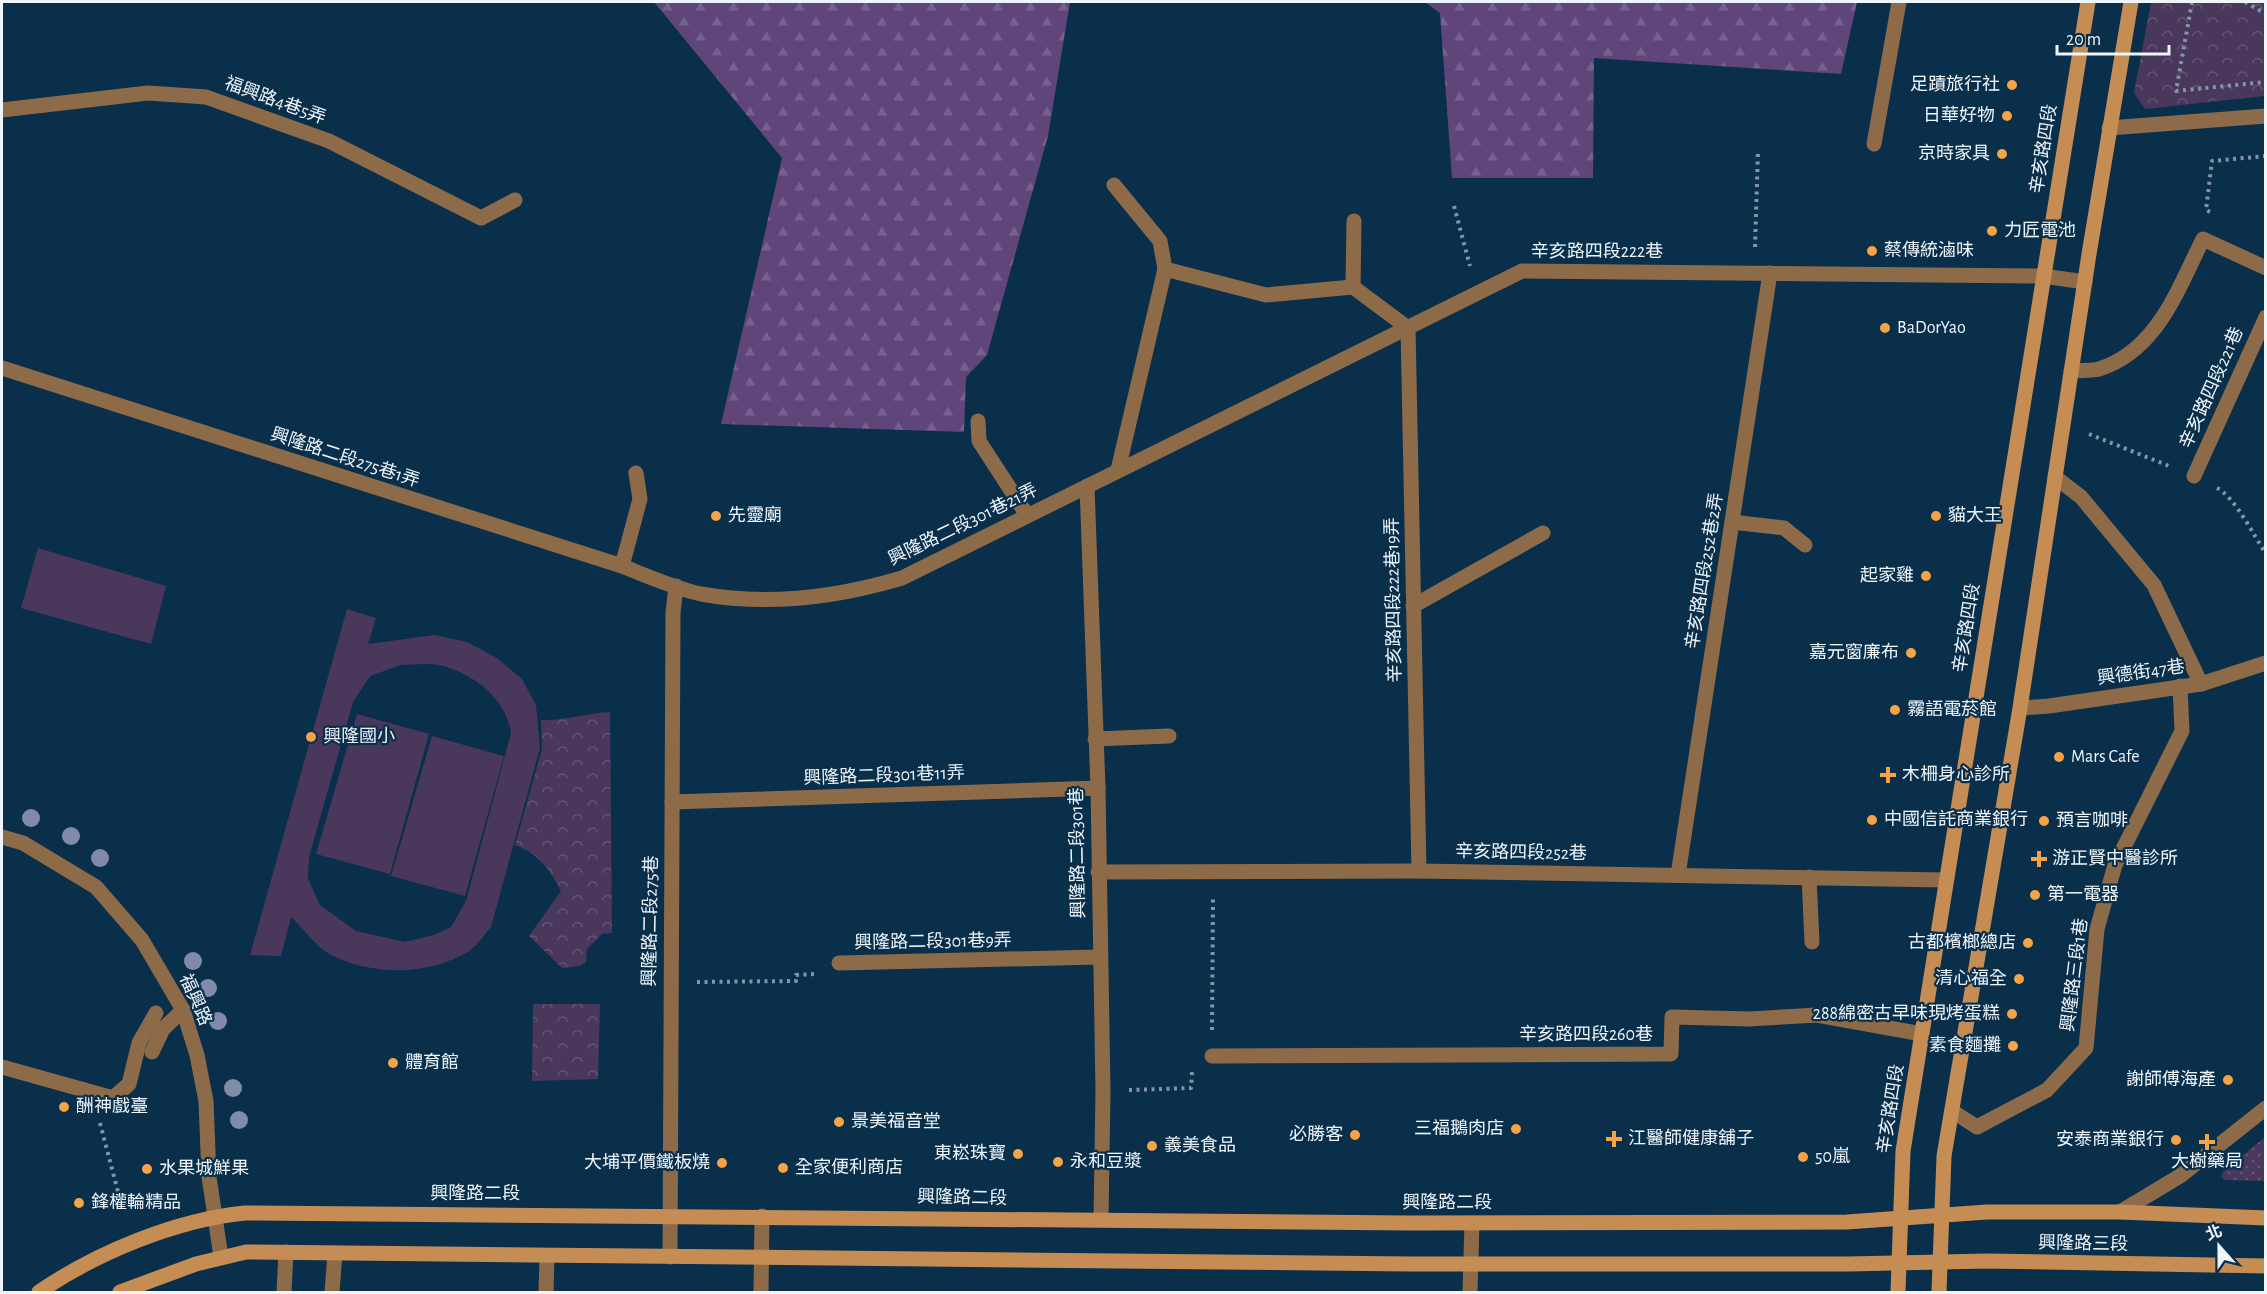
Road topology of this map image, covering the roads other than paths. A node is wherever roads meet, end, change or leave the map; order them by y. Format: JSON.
{"nodes":[{"id":1,"x":1899,"y":2,"type":"edge"},
{"id":2,"x":2088,"y":2,"type":"edge"},
{"id":3,"x":2131,"y":2,"type":"edge"},
{"id":4,"x":2,"y":110,"type":"edge"},
{"id":5,"x":2265,"y":116,"type":"edge"},
{"id":6,"x":2109,"y":128,"type":"junction"},
{"id":7,"x":1874,"y":144,"type":"dead end"},
{"id":8,"x":1114,"y":185,"type":"dead end"},
{"id":9,"x":514,"y":200,"type":"dead end"},
{"id":10,"x":1354,"y":220,"type":"dead end"},
{"id":11,"x":1165,"y":268,"type":"junction"},
{"id":12,"x":2265,"y":268,"type":"edge"},
{"id":13,"x":1762,"y":272,"type":"junction"},
{"id":14,"x":2043,"y":276,"type":"junction"},
{"id":15,"x":2085,"y":282,"type":"junction"},
{"id":16,"x":1353,"y":287,"type":"junction"},
{"id":17,"x":2265,"y":317,"type":"edge"},
{"id":18,"x":1408,"y":328,"type":"junction"},
{"id":19,"x":2,"y":368,"type":"edge"},
{"id":20,"x":2071,"y":371,"type":"junction"},
{"id":21,"x":978,"y":421,"type":"dead end"},
{"id":22,"x":1118,"y":470,"type":"junction"},
{"id":23,"x":636,"y":473,"type":"dead end"},
{"id":24,"x":2194,"y":476,"type":"road end"},
{"id":25,"x":2055,"y":477,"type":"junction"},
{"id":26,"x":1087,"y":486,"type":"junction"},
{"id":27,"x":1027,"y":515,"type":"junction"},
{"id":28,"x":1732,"y":522,"type":"junction"},
{"id":29,"x":1543,"y":533,"type":"dead end"},
{"id":30,"x":1805,"y":545,"type":"dead end"},
{"id":31,"x":622,"y":566,"type":"junction"},
{"id":32,"x":676,"y":586,"type":"junction"},
{"id":33,"x":1413,"y":606,"type":"junction"},
{"id":34,"x":2265,"y":663,"type":"edge"},
{"id":35,"x":2201,"y":684,"type":"junction"},
{"id":36,"x":2180,"y":686,"type":"junction"},
{"id":37,"x":2020,"y":708,"type":"junction"},
{"id":38,"x":1169,"y":736,"type":"dead end"},
{"id":39,"x":1095,"y":739,"type":"junction"},
{"id":40,"x":1098,"y":788,"type":"junction"},
{"id":41,"x":672,"y":802,"type":"junction"},
{"id":42,"x":2,"y":837,"type":"edge"},
{"id":43,"x":1419,"y":871,"type":"junction"},
{"id":44,"x":1098,"y":872,"type":"junction"},
{"id":45,"x":1678,"y":875,"type":"junction"},
{"id":46,"x":1809,"y":877,"type":"junction"},
{"id":47,"x":1945,"y":880,"type":"junction"},
{"id":48,"x":1812,"y":942,"type":"dead end"},
{"id":49,"x":1099,"y":957,"type":"junction"},
{"id":50,"x":839,"y":963,"type":"road end"},
{"id":51,"x":183,"y":1010,"type":"junction"},
{"id":52,"x":156,"y":1013,"type":"dead end"},
{"id":53,"x":1922,"y":1034,"type":"junction"},
{"id":54,"x":152,"y":1052,"type":"dead end"},
{"id":55,"x":1212,"y":1056,"type":"road end"},
{"id":56,"x":2,"y":1067,"type":"edge"},
{"id":57,"x":2265,"y":1108,"type":"edge"},
{"id":58,"x":1952,"y":1111,"type":"junction"},
{"id":59,"x":2120,"y":1212,"type":"junction"},
{"id":60,"x":670,"y":1215,"type":"junction"},
{"id":61,"x":214,"y":1216,"type":"junction"},
{"id":62,"x":762,"y":1216,"type":"junction"},
{"id":63,"x":1942,"y":1216,"type":"junction"},
{"id":64,"x":1900,"y":1218,"type":"junction"},
{"id":65,"x":2265,"y":1218,"type":"edge"},
{"id":66,"x":1101,"y":1219,"type":"junction"},
{"id":67,"x":1472,"y":1223,"type":"junction"},
{"id":68,"x":286,"y":1252,"type":"junction"},
{"id":69,"x":335,"y":1253,"type":"junction"},
{"id":70,"x":547,"y":1256,"type":"junction"},
{"id":71,"x":220,"y":1257,"type":"junction"},
{"id":72,"x":670,"y":1257,"type":"junction"},
{"id":73,"x":762,"y":1258,"type":"junction"},
{"id":74,"x":1899,"y":1263,"type":"junction"},
{"id":75,"x":1940,"y":1263,"type":"junction"},
{"id":76,"x":1471,"y":1264,"type":"junction"},
{"id":77,"x":2265,"y":1266,"type":"edge"},
{"id":78,"x":39,"y":1293,"type":"edge"},
{"id":79,"x":120,"y":1293,"type":"edge"},
{"id":80,"x":284,"y":1293,"type":"edge"},
{"id":81,"x":332,"y":1293,"type":"edge"},
{"id":82,"x":546,"y":1293,"type":"edge"},
{"id":83,"x":761,"y":1293,"type":"edge"},
{"id":84,"x":1470,"y":1293,"type":"edge"},
{"id":85,"x":1898,"y":1293,"type":"edge"},
{"id":86,"x":1939,"y":1293,"type":"edge"}],
"edges":[{"from":1,"to":7,"type":"street"},
{"from":2,"to":14,"type":"main road","name":"辛亥路四段"},
{"from":3,"to":6,"type":"main road"},
{"from":4,"to":9,"type":"street","name":"福興路4巷5弄"},
{"from":5,"to":6,"type":"street"},
{"from":6,"to":15,"type":"main road"},
{"from":8,"to":11,"type":"street"},
{"from":10,"to":16,"type":"street"},
{"from":11,"to":16,"type":"street"},
{"from":11,"to":22,"type":"street"},
{"from":12,"to":20,"type":"street"},
{"from":13,"to":14,"type":"street","name":"辛亥路四段222巷"},
{"from":13,"to":18,"type":"street","name":"辛亥路四段222巷"},
{"from":13,"to":28,"type":"street","name":"辛亥路四段252巷2弄"},
{"from":14,"to":15,"type":"street","name":"辛亥路四段222巷"},
{"from":14,"to":47,"type":"main road","name":"辛亥路四段"},
{"from":15,"to":20,"type":"main road"},
{"from":16,"to":18,"type":"street"},
{"from":17,"to":24,"type":"street","name":"辛亥路四段221巷"},
{"from":18,"to":22,"type":"street","name":"辛亥路四段222巷"},
{"from":18,"to":33,"type":"street","name":"辛亥路四段222巷19弄"},
{"from":19,"to":31,"type":"street","name":"興隆路二段275巷1弄"},
{"from":20,"to":25,"type":"main road"},
{"from":21,"to":27,"type":"street"},
{"from":22,"to":26,"type":"street","name":"辛亥路四段222巷"},
{"from":23,"to":31,"type":"street"},
{"from":25,"to":35,"type":"street"},
{"from":25,"to":37,"type":"main road"},
{"from":26,"to":27,"type":"street","name":"興隆路二段301巷21弄"},
{"from":26,"to":39,"type":"street","name":"興隆路二段301巷"},
{"from":27,"to":32,"type":"street","name":"興隆路二段301巷21弄"},
{"from":28,"to":30,"type":"street"},
{"from":28,"to":45,"type":"street","name":"辛亥路四段252巷2弄"},
{"from":29,"to":33,"type":"street"},
{"from":31,"to":32,"type":"street","name":"興隆路二段275巷1弄"},
{"from":32,"to":41,"type":"street","name":"興隆路二段275巷"},
{"from":33,"to":43,"type":"street","name":"辛亥路四段222巷19弄"},
{"from":34,"to":35,"type":"street","name":"興德街47巷"},
{"from":35,"to":36,"type":"street","name":"興德街47巷"},
{"from":36,"to":37,"type":"street","name":"興德街47巷"},
{"from":36,"to":58,"type":"street","name":"興隆路三段1巷"},
{"from":37,"to":58,"type":"main road"},
{"from":38,"to":39,"type":"street"},
{"from":39,"to":40,"type":"street","name":"興隆路二段301巷"},
{"from":40,"to":41,"type":"street","name":"興隆路二段301巷11弄"},
{"from":40,"to":44,"type":"street","name":"興隆路二段301巷"},
{"from":41,"to":60,"type":"street","name":"興隆路二段275巷"},
{"from":42,"to":51,"type":"street","name":"福興路"},
{"from":43,"to":44,"type":"street","name":"辛亥路四段252巷"},
{"from":43,"to":45,"type":"street","name":"辛亥路四段252巷"},
{"from":44,"to":49,"type":"street","name":"興隆路二段301巷"},
{"from":45,"to":46,"type":"street","name":"辛亥路四段252巷"},
{"from":46,"to":47,"type":"street","name":"辛亥路四段252巷"},
{"from":46,"to":48,"type":"street"},
{"from":47,"to":53,"type":"main road","name":"辛亥路四段"},
{"from":49,"to":50,"type":"street","name":"興隆路二段301巷9弄"},
{"from":49,"to":66,"type":"street","name":"興隆路二段301巷"},
{"from":51,"to":54,"type":"street"},
{"from":51,"to":61,"type":"street","name":"福興路"},
{"from":52,"to":56,"type":"street"},
{"from":53,"to":55,"type":"street","name":"辛亥路四段260巷"},
{"from":53,"to":64,"type":"main road","name":"辛亥路四段"},
{"from":57,"to":59,"type":"street"},
{"from":58,"to":63,"type":"main road"},
{"from":59,"to":63,"type":"main road","name":"興隆路三段"},
{"from":59,"to":65,"type":"main road","name":"興隆路三段"},
{"from":60,"to":61,"type":"main road","name":"興隆路二段"},
{"from":60,"to":62,"type":"main road","name":"興隆路二段"},
{"from":60,"to":72,"type":"street","name":"興隆路二段275巷"},
{"from":61,"to":71,"type":"street","name":"福興路"},
{"from":61,"to":78,"type":"main road","name":"興隆路二段"},
{"from":62,"to":66,"type":"main road","name":"興隆路二段"},
{"from":62,"to":73,"type":"street"},
{"from":63,"to":64,"type":"main road","name":"興隆路三段"},
{"from":63,"to":75,"type":"main road"},
{"from":64,"to":67,"type":"main road","name":"興隆路二段"},
{"from":64,"to":74,"type":"main road","name":"辛亥路四段"},
{"from":66,"to":67,"type":"main road","name":"興隆路二段"},
{"from":67,"to":76,"type":"street"},
{"from":68,"to":69,"type":"main road"},
{"from":68,"to":71,"type":"main road"},
{"from":68,"to":80,"type":"street"},
{"from":69,"to":70,"type":"main road"},
{"from":69,"to":81,"type":"street"},
{"from":70,"to":72,"type":"main road"},
{"from":70,"to":82,"type":"street"},
{"from":71,"to":79,"type":"main road"},
{"from":72,"to":73,"type":"main road"},
{"from":73,"to":76,"type":"main road"},
{"from":73,"to":83,"type":"street"},
{"from":74,"to":75,"type":"main road","name":"興隆路三段"},
{"from":74,"to":76,"type":"main road"},
{"from":74,"to":85,"type":"main road","name":"辛亥路四段"},
{"from":75,"to":77,"type":"main road","name":"興隆路三段"},
{"from":75,"to":86,"type":"main road"},
{"from":76,"to":84,"type":"street"}]}
